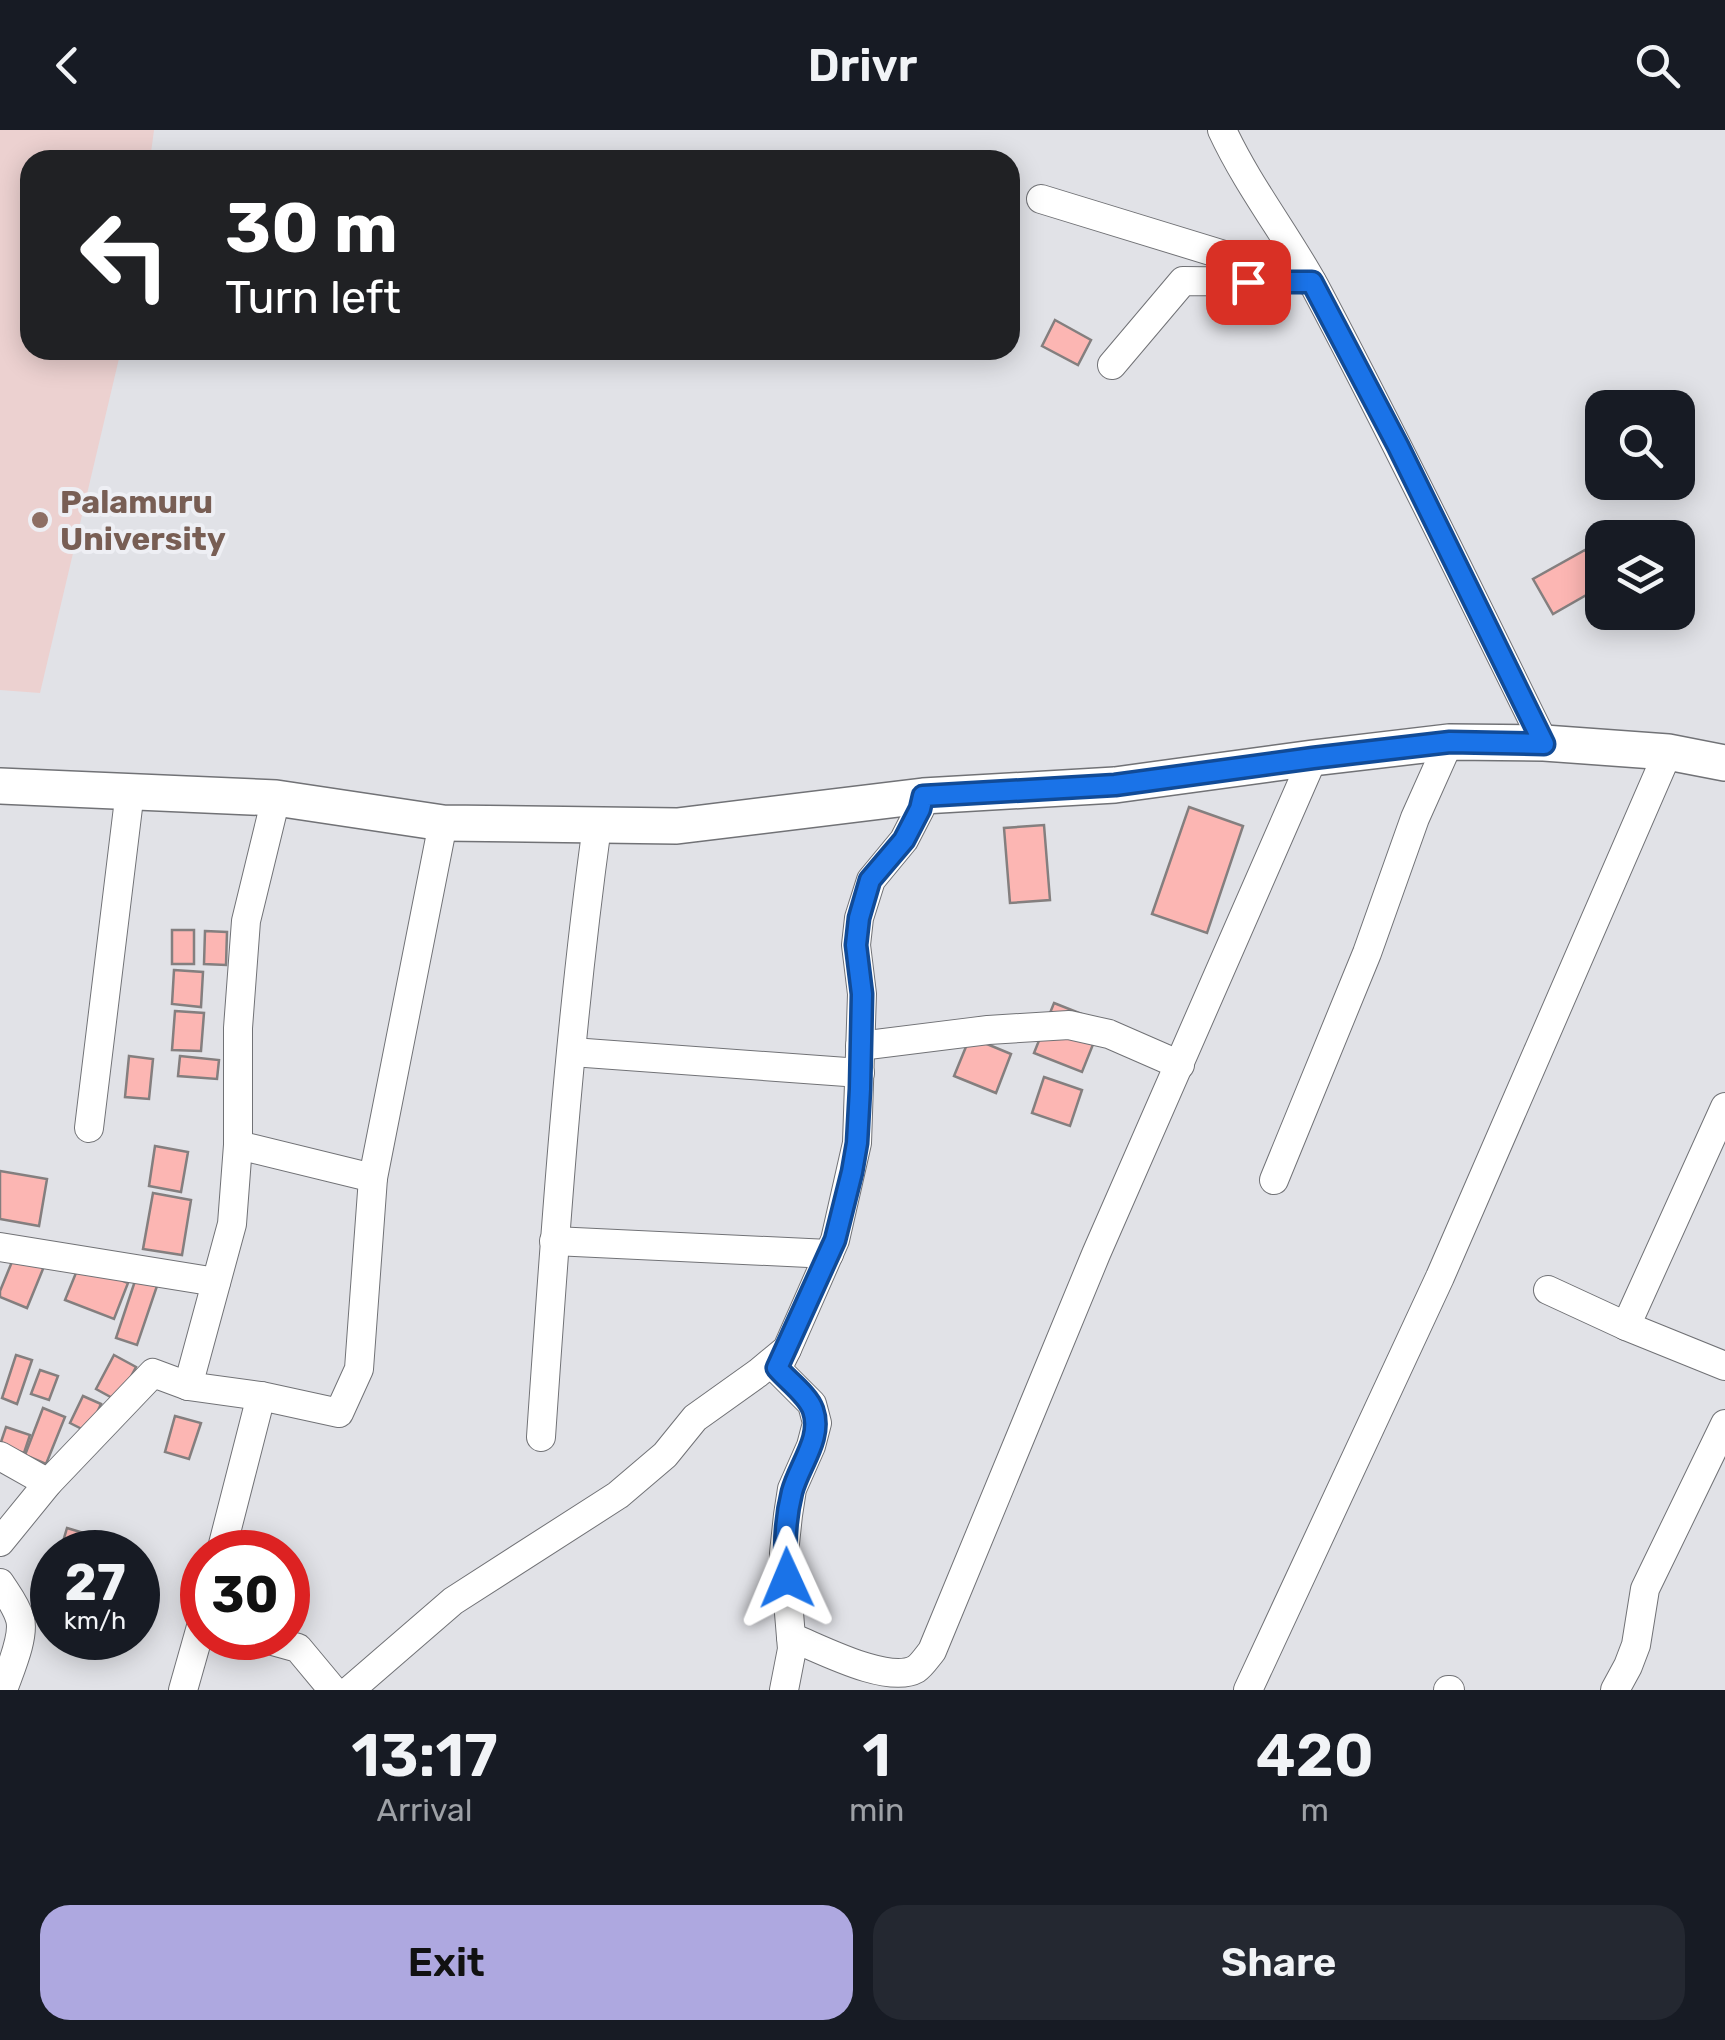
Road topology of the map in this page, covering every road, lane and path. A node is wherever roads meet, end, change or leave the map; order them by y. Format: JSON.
{"nodes":[{"id":1,"x":1222,"y":130,"type":"edge"},
{"id":2,"x":1042,"y":200,"type":"dead end"},
{"id":3,"x":1312,"y":282,"type":"junction"},
{"id":4,"x":1112,"y":365,"type":"dead end"},
{"id":5,"x":1450,"y":742,"type":"junction"},
{"id":6,"x":1544,"y":744,"type":"junction"},
{"id":7,"x":1668,"y":752,"type":"junction"},
{"id":8,"x":1313,"y":758,"type":"junction"},
{"id":9,"x":1725,"y":763,"type":"edge"},
{"id":10,"x":0,"y":786,"type":"edge"},
{"id":11,"x":130,"y":792,"type":"junction"},
{"id":12,"x":923,"y":796,"type":"junction"},
{"id":13,"x":276,"y":798,"type":"junction"},
{"id":14,"x":443,"y":823,"type":"junction"},
{"id":15,"x":597,"y":826,"type":"junction"},
{"id":16,"x":572,"y":1052,"type":"junction"},
{"id":17,"x":860,"y":1059,"type":"junction"},
{"id":18,"x":1180,"y":1065,"type":"junction"},
{"id":19,"x":1725,"y":1107,"type":"edge"},
{"id":20,"x":89,"y":1128,"type":"dead end"},
{"id":21,"x":238,"y":1145,"type":"junction"},
{"id":22,"x":373,"y":1178,"type":"junction"},
{"id":23,"x":1274,"y":1180,"type":"dead end"},
{"id":24,"x":554,"y":1242,"type":"junction"},
{"id":25,"x":0,"y":1247,"type":"edge"},
{"id":26,"x":829,"y":1254,"type":"junction"},
{"id":27,"x":216,"y":1282,"type":"junction"},
{"id":28,"x":1548,"y":1290,"type":"dead end"},
{"id":29,"x":1626,"y":1326,"type":"junction"},
{"id":30,"x":787,"y":1350,"type":"junction"},
{"id":31,"x":1725,"y":1366,"type":"edge"},
{"id":32,"x":188,"y":1386,"type":"junction"},
{"id":33,"x":261,"y":1396,"type":"junction"},
{"id":34,"x":1725,"y":1424,"type":"edge"},
{"id":35,"x":541,"y":1437,"type":"dead end"},
{"id":36,"x":0,"y":1456,"type":"edge"},
{"id":37,"x":48,"y":1483,"type":"junction"},
{"id":38,"x":227,"y":1530,"type":"edge"},
{"id":39,"x":0,"y":1542,"type":"edge"},
{"id":40,"x":0,"y":1583,"type":"edge"},
{"id":41,"x":792,"y":1637,"type":"junction"},
{"id":42,"x":192,"y":1660,"type":"edge"},
{"id":43,"x":308,"y":1660,"type":"edge"},
{"id":44,"x":3,"y":1690,"type":"edge"},
{"id":45,"x":183,"y":1690,"type":"edge"},
{"id":46,"x":332,"y":1690,"type":"edge"},
{"id":47,"x":350,"y":1690,"type":"edge"},
{"id":48,"x":784,"y":1690,"type":"edge"},
{"id":49,"x":1248,"y":1690,"type":"edge"},
{"id":50,"x":1614,"y":1690,"type":"edge"}],
"edges":[{"from":1,"to":3,"type":"street"},
{"from":2,"to":3,"type":"street"},
{"from":3,"to":4,"type":"street"},
{"from":3,"to":6,"type":"street"},
{"from":5,"to":6,"type":"street"},
{"from":5,"to":8,"type":"street"},
{"from":5,"to":23,"type":"street"},
{"from":6,"to":7,"type":"street"},
{"from":7,"to":9,"type":"street"},
{"from":7,"to":49,"type":"street"},
{"from":8,"to":12,"type":"street"},
{"from":8,"to":18,"type":"street"},
{"from":10,"to":11,"type":"street"},
{"from":11,"to":13,"type":"street"},
{"from":11,"to":20,"type":"street"},
{"from":12,"to":15,"type":"street"},
{"from":12,"to":17,"type":"street"},
{"from":13,"to":14,"type":"street"},
{"from":13,"to":21,"type":"street"},
{"from":14,"to":15,"type":"street"},
{"from":14,"to":22,"type":"street"},
{"from":15,"to":16,"type":"street"},
{"from":16,"to":17,"type":"street"},
{"from":16,"to":24,"type":"street"},
{"from":17,"to":18,"type":"street"},
{"from":17,"to":26,"type":"street"},
{"from":18,"to":41,"type":"street"},
{"from":19,"to":29,"type":"street"},
{"from":21,"to":22,"type":"street"},
{"from":21,"to":27,"type":"street"},
{"from":22,"to":33,"type":"street"},
{"from":24,"to":26,"type":"street"},
{"from":24,"to":35,"type":"street"},
{"from":25,"to":27,"type":"street"},
{"from":26,"to":30,"type":"street"},
{"from":27,"to":32,"type":"street"},
{"from":28,"to":29,"type":"street"},
{"from":29,"to":31,"type":"street"},
{"from":30,"to":41,"type":"street"},
{"from":30,"to":47,"type":"street"},
{"from":32,"to":33,"type":"street"},
{"from":32,"to":37,"type":"street"},
{"from":33,"to":38,"type":"street"},
{"from":34,"to":50,"type":"street"},
{"from":36,"to":37,"type":"street"},
{"from":37,"to":39,"type":"street"},
{"from":40,"to":44,"type":"street"},
{"from":41,"to":48,"type":"street"},
{"from":42,"to":45,"type":"street"},
{"from":43,"to":46,"type":"street"}]}
